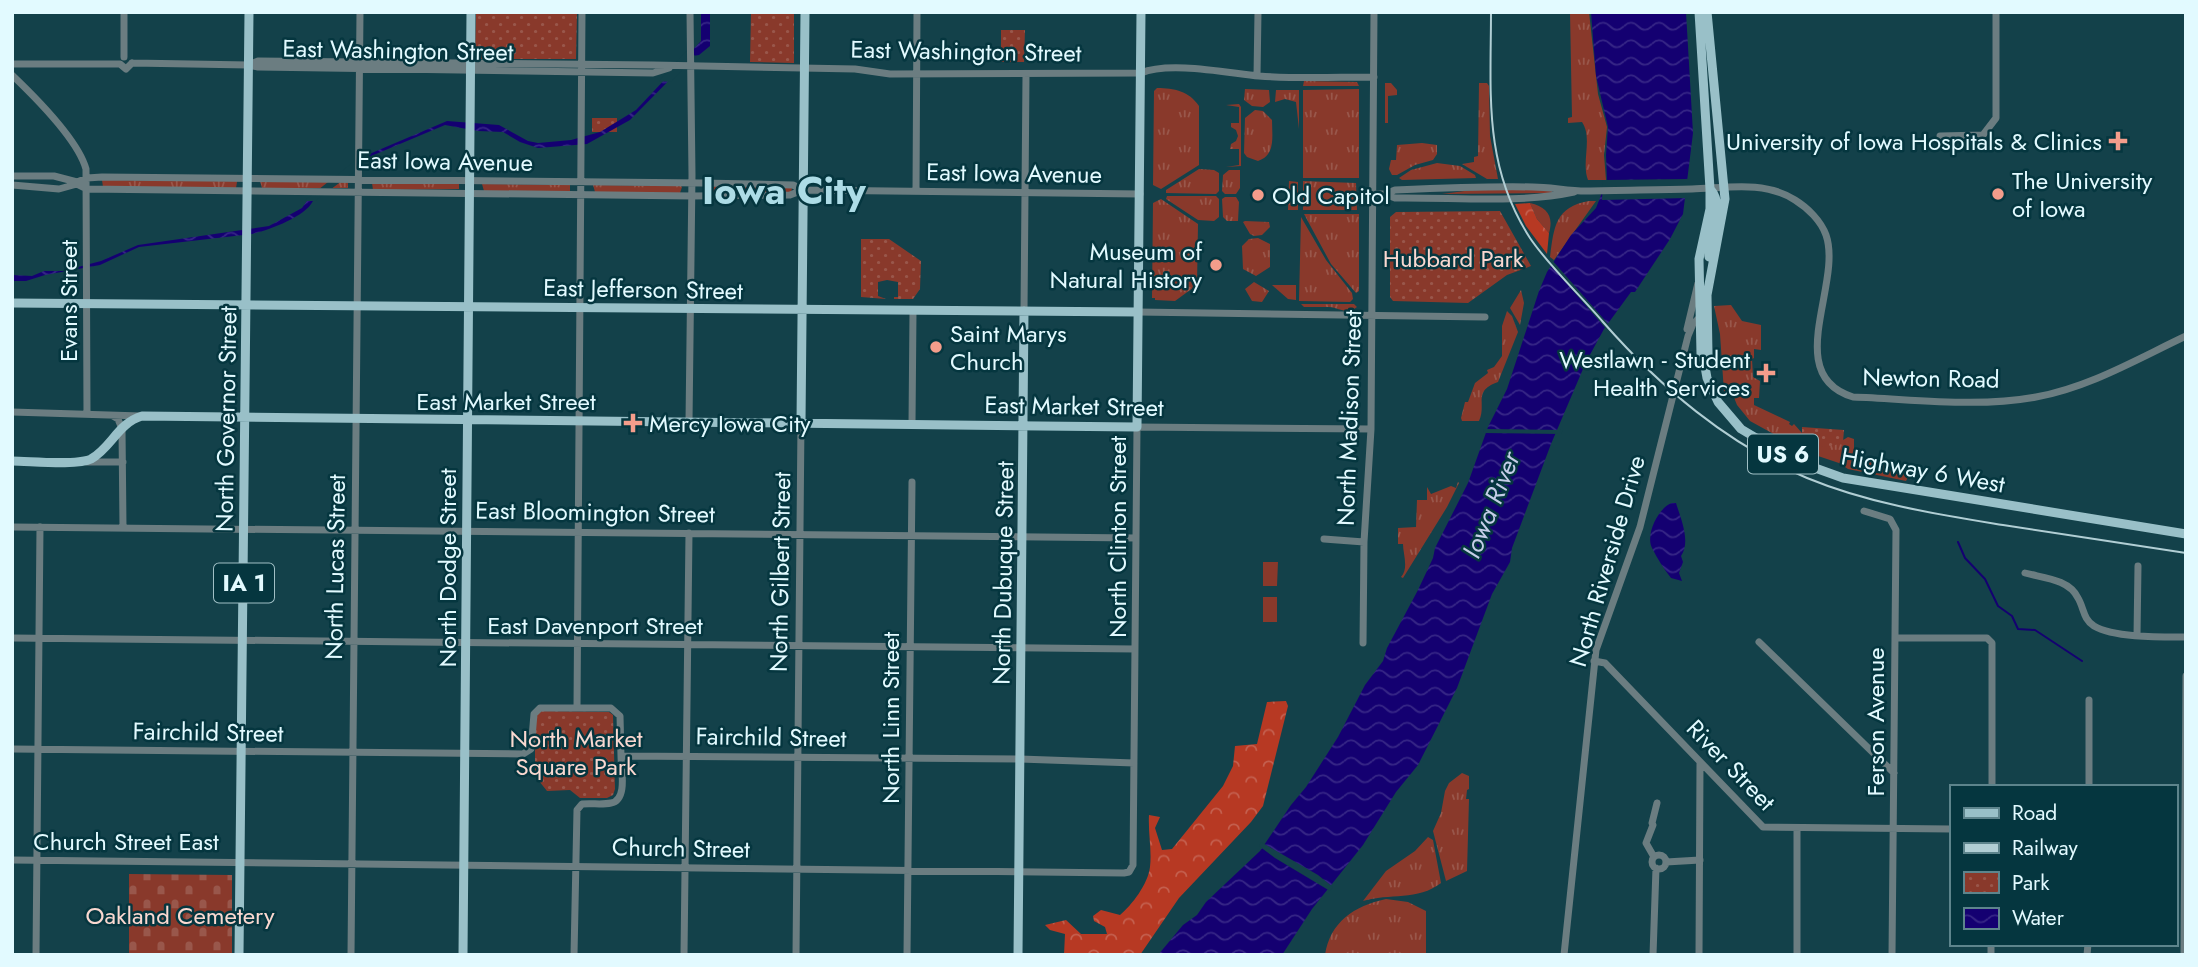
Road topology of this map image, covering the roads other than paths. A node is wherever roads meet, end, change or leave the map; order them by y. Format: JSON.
{"nodes":[{"id":1,"x":124,"y":12,"type":"edge"},
{"id":2,"x":249,"y":12,"type":"edge"},
{"id":3,"x":360,"y":12,"type":"edge"},
{"id":4,"x":471,"y":12,"type":"edge"},
{"id":5,"x":582,"y":12,"type":"edge"},
{"id":6,"x":690,"y":12,"type":"edge"},
{"id":7,"x":805,"y":12,"type":"edge"},
{"id":8,"x":917,"y":12,"type":"edge"},
{"id":9,"x":1141,"y":12,"type":"edge"},
{"id":10,"x":1258,"y":12,"type":"edge"},
{"id":11,"x":1374,"y":12,"type":"edge"},
{"id":12,"x":1699,"y":12,"type":"edge"},
{"id":13,"x":1707,"y":12,"type":"edge"},
{"id":14,"x":1996,"y":12,"type":"edge"},
{"id":15,"x":122,"y":61,"type":"junction"},
{"id":16,"x":12,"y":64,"type":"edge"},
{"id":17,"x":248,"y":65,"type":"junction"},
{"id":18,"x":689,"y":65,"type":"junction"},
{"id":19,"x":360,"y":66,"type":"junction"},
{"id":20,"x":471,"y":66,"type":"junction"},
{"id":21,"x":581,"y":68,"type":"junction"},
{"id":22,"x":805,"y":68,"type":"junction"},
{"id":23,"x":1140,"y":73,"type":"junction"},
{"id":24,"x":917,"y":74,"type":"junction"},
{"id":25,"x":12,"y":75,"type":"edge"},
{"id":26,"x":1026,"y":75,"type":"junction"},
{"id":27,"x":1257,"y":76,"type":"junction"},
{"id":28,"x":1374,"y":77,"type":"junction"},
{"id":29,"x":1940,"y":136,"type":"dead end"},
{"id":30,"x":12,"y":176,"type":"edge"},
{"id":31,"x":87,"y":178,"type":"junction"},
{"id":32,"x":248,"y":178,"type":"junction"},
{"id":33,"x":359,"y":180,"type":"junction"},
{"id":34,"x":470,"y":181,"type":"junction"},
{"id":35,"x":580,"y":182,"type":"junction"},
{"id":36,"x":692,"y":183,"type":"junction"},
{"id":37,"x":12,"y":185,"type":"edge"},
{"id":38,"x":1724,"y":188,"type":"junction"},
{"id":39,"x":87,"y":189,"type":"junction"},
{"id":40,"x":1710,"y":189,"type":"junction"},
{"id":41,"x":803,"y":190,"type":"junction"},
{"id":42,"x":247,"y":191,"type":"junction"},
{"id":43,"x":916,"y":191,"type":"junction"},
{"id":44,"x":359,"y":192,"type":"junction"},
{"id":45,"x":1026,"y":192,"type":"junction"},
{"id":46,"x":470,"y":193,"type":"junction"},
{"id":47,"x":580,"y":193,"type":"junction"},
{"id":48,"x":1140,"y":194,"type":"junction"},
{"id":49,"x":1373,"y":194,"type":"junction"},
{"id":50,"x":692,"y":196,"type":"junction"},
{"id":51,"x":1710,"y":269,"type":"junction"},
{"id":52,"x":1699,"y":279,"type":"junction"},
{"id":53,"x":12,"y":300,"type":"edge"},
{"id":54,"x":87,"y":303,"type":"junction"},
{"id":55,"x":246,"y":304,"type":"junction"},
{"id":56,"x":358,"y":305,"type":"junction"},
{"id":57,"x":468,"y":306,"type":"junction"},
{"id":58,"x":579,"y":307,"type":"junction"},
{"id":59,"x":691,"y":308,"type":"junction"},
{"id":60,"x":802,"y":310,"type":"junction"},
{"id":61,"x":1024,"y":311,"type":"junction"},
{"id":62,"x":913,"y":312,"type":"junction"},
{"id":63,"x":1138,"y":312,"type":"junction"},
{"id":64,"x":1704,"y":314,"type":"junction"},
{"id":65,"x":1371,"y":315,"type":"junction"},
{"id":66,"x":1485,"y":317,"type":"dead end"},
{"id":67,"x":2186,"y":336,"type":"edge"},
{"id":68,"x":1685,"y":347,"type":"junction"},
{"id":69,"x":12,"y":412,"type":"edge"},
{"id":70,"x":87,"y":413,"type":"junction"},
{"id":71,"x":102,"y":414,"type":"junction"},
{"id":72,"x":142,"y":416,"type":"junction"},
{"id":73,"x":246,"y":417,"type":"junction"},
{"id":74,"x":355,"y":419,"type":"junction"},
{"id":75,"x":467,"y":420,"type":"junction"},
{"id":76,"x":578,"y":421,"type":"junction"},
{"id":77,"x":689,"y":422,"type":"junction"},
{"id":78,"x":802,"y":422,"type":"junction"},
{"id":79,"x":912,"y":423,"type":"junction"},
{"id":80,"x":1024,"y":425,"type":"junction"},
{"id":81,"x":122,"y":427,"type":"junction"},
{"id":82,"x":1137,"y":427,"type":"junction"},
{"id":83,"x":1371,"y":429,"type":"junction"},
{"id":84,"x":12,"y":461,"type":"edge"},
{"id":85,"x":83,"y":462,"type":"junction"},
{"id":86,"x":123,"y":462,"type":"junction"},
{"id":87,"x":912,"y":482,"type":"dead end"},
{"id":88,"x":1864,"y":511,"type":"dead end"},
{"id":89,"x":12,"y":527,"type":"edge"},
{"id":90,"x":40,"y":527,"type":"junction"},
{"id":91,"x":123,"y":527,"type":"junction"},
{"id":92,"x":244,"y":528,"type":"junction"},
{"id":93,"x":466,"y":529,"type":"junction"},
{"id":94,"x":355,"y":530,"type":"junction"},
{"id":95,"x":577,"y":532,"type":"junction"},
{"id":96,"x":689,"y":533,"type":"junction"},
{"id":97,"x":2186,"y":534,"type":"edge"},
{"id":98,"x":800,"y":535,"type":"junction"},
{"id":99,"x":911,"y":535,"type":"junction"},
{"id":100,"x":1023,"y":537,"type":"junction"},
{"id":101,"x":1136,"y":538,"type":"junction"},
{"id":102,"x":1324,"y":539,"type":"dead end"},
{"id":103,"x":1364,"y":542,"type":"junction"},
{"id":104,"x":2138,"y":566,"type":"dead end"},
{"id":105,"x":2025,"y":573,"type":"dead end"},
{"id":106,"x":2137,"y":636,"type":"junction"},
{"id":107,"x":2186,"y":637,"type":"edge"},
{"id":108,"x":12,"y":638,"type":"edge"},
{"id":109,"x":39,"y":638,"type":"junction"},
{"id":110,"x":1895,"y":638,"type":"junction"},
{"id":111,"x":243,"y":640,"type":"junction"},
{"id":112,"x":354,"y":641,"type":"junction"},
{"id":113,"x":1759,"y":642,"type":"dead end"},
{"id":114,"x":466,"y":643,"type":"junction"},
{"id":115,"x":576,"y":643,"type":"junction"},
{"id":116,"x":1363,"y":643,"type":"dead end"},
{"id":117,"x":687,"y":645,"type":"junction"},
{"id":118,"x":799,"y":646,"type":"junction"},
{"id":119,"x":910,"y":647,"type":"junction"},
{"id":120,"x":1021,"y":648,"type":"junction"},
{"id":121,"x":1135,"y":649,"type":"junction"},
{"id":122,"x":1594,"y":661,"type":"junction"},
{"id":123,"x":2186,"y":676,"type":"edge"},
{"id":124,"x":2089,"y":699,"type":"dead end"},
{"id":125,"x":577,"y":708,"type":"junction"},
{"id":126,"x":12,"y":749,"type":"edge"},
{"id":127,"x":38,"y":749,"type":"junction"},
{"id":128,"x":241,"y":751,"type":"junction"},
{"id":129,"x":352,"y":752,"type":"junction"},
{"id":130,"x":464,"y":754,"type":"junction"},
{"id":131,"x":686,"y":755,"type":"junction"},
{"id":132,"x":621,"y":756,"type":"junction"},
{"id":133,"x":798,"y":757,"type":"junction"},
{"id":134,"x":909,"y":758,"type":"junction"},
{"id":135,"x":1020,"y":759,"type":"junction"},
{"id":136,"x":1700,"y":762,"type":"junction"},
{"id":137,"x":1134,"y":763,"type":"junction"},
{"id":138,"x":1894,"y":773,"type":"junction"},
{"id":139,"x":1992,"y":785,"type":"edge"},
{"id":140,"x":2089,"y":785,"type":"edge"},
{"id":141,"x":1657,"y":803,"type":"dead end"},
{"id":142,"x":1797,"y":828,"type":"junction"},
{"id":143,"x":2185,"y":828,"type":"edge"},
{"id":144,"x":1893,"y":829,"type":"junction"},
{"id":145,"x":1950,"y":829,"type":"edge"},
{"id":146,"x":1654,"y":857,"type":"junction"},
{"id":147,"x":12,"y":860,"type":"edge"},
{"id":148,"x":37,"y":860,"type":"junction"},
{"id":149,"x":1700,"y":860,"type":"junction"},
{"id":150,"x":240,"y":861,"type":"junction"},
{"id":151,"x":1666,"y":862,"type":"junction"},
{"id":152,"x":352,"y":864,"type":"junction"},
{"id":153,"x":464,"y":864,"type":"junction"},
{"id":154,"x":574,"y":866,"type":"junction"},
{"id":155,"x":685,"y":867,"type":"junction"},
{"id":156,"x":797,"y":868,"type":"junction"},
{"id":157,"x":1656,"y":868,"type":"junction"},
{"id":158,"x":908,"y":869,"type":"junction"},
{"id":159,"x":1019,"y":871,"type":"junction"},
{"id":160,"x":1122,"y":873,"type":"joint"},
{"id":161,"x":36,"y":955,"type":"edge"},
{"id":162,"x":239,"y":955,"type":"edge"},
{"id":163,"x":351,"y":955,"type":"edge"},
{"id":164,"x":463,"y":955,"type":"edge"},
{"id":165,"x":573,"y":955,"type":"edge"},
{"id":166,"x":684,"y":955,"type":"edge"},
{"id":167,"x":796,"y":955,"type":"edge"},
{"id":168,"x":907,"y":955,"type":"edge"},
{"id":169,"x":1018,"y":955,"type":"edge"},
{"id":170,"x":1564,"y":955,"type":"edge"},
{"id":171,"x":1653,"y":955,"type":"edge"},
{"id":172,"x":1699,"y":955,"type":"edge"},
{"id":173,"x":1797,"y":955,"type":"edge"},
{"id":174,"x":1892,"y":955,"type":"edge"},
{"id":175,"x":2185,"y":955,"type":"edge"}],
"edges":[{"from":1,"to":15,"type":"street"},
{"from":2,"to":17,"type":"main road","number":"IA 1"},
{"from":3,"to":19,"type":"street","name":"North Lucas Street"},
{"from":4,"to":20,"type":"main road","name":"North Dodge Street"},
{"from":5,"to":21,"type":"street"},
{"from":6,"to":18,"type":"street"},
{"from":7,"to":22,"type":"main road","name":"North Gilbert Street"},
{"from":8,"to":24,"type":"street"},
{"from":9,"to":23,"type":"main road","name":"North Clinton Street"},
{"from":10,"to":27,"type":"street"},
{"from":11,"to":28,"type":"street","name":"North Madison Street"},
{"from":12,"to":40,"type":"main road","number":"US 6"},
{"from":13,"to":38,"type":"main road","number":"US 6"},
{"from":14,"to":29,"type":"street"},
{"from":15,"to":16,"type":"street"},
{"from":15,"to":17,"type":"street","name":"East Washington Street"},
{"from":17,"to":19,"type":"street","name":"East Washington Street"},
{"from":17,"to":32,"type":"main road","number":"IA 1"},
{"from":18,"to":21,"type":"street","name":"East Washington Street"},
{"from":18,"to":22,"type":"street","name":"East Washington Street"},
{"from":18,"to":36,"type":"street"},
{"from":19,"to":20,"type":"street","name":"East Washington Street"},
{"from":19,"to":33,"type":"street","name":"North Lucas Street"},
{"from":20,"to":21,"type":"street","name":"East Washington Street"},
{"from":20,"to":34,"type":"main road","name":"North Dodge Street"},
{"from":21,"to":35,"type":"street"},
{"from":22,"to":24,"type":"street","name":"East Washington Street"},
{"from":22,"to":41,"type":"main road","name":"North Gilbert Street"},
{"from":23,"to":26,"type":"street","name":"East Washington Street"},
{"from":23,"to":27,"type":"street","name":"East Washington Street"},
{"from":23,"to":48,"type":"main road","name":"North Clinton Street"},
{"from":24,"to":26,"type":"street","name":"East Washington Street"},
{"from":24,"to":43,"type":"street"},
{"from":25,"to":31,"type":"street"},
{"from":26,"to":45,"type":"street","name":"North Dubuque Street"},
{"from":27,"to":28,"type":"street","name":"East Washington Street"},
{"from":28,"to":49,"type":"street","name":"North Madison Street"},
{"from":30,"to":31,"type":"street","name":"East Iowa Avenue"},
{"from":31,"to":32,"type":"street","name":"East Iowa Avenue"},
{"from":31,"to":39,"type":"street","name":"Evans Street"},
{"from":32,"to":33,"type":"street","name":"East Iowa Avenue"},
{"from":32,"to":42,"type":"main road","name":"North Governor Street","number":"IA 1"},
{"from":33,"to":34,"type":"street","name":"East Iowa Avenue"},
{"from":33,"to":44,"type":"street","name":"North Lucas Street"},
{"from":34,"to":35,"type":"street","name":"East Iowa Avenue"},
{"from":34,"to":46,"type":"main road","name":"North Dodge Street"},
{"from":35,"to":36,"type":"street","name":"East Iowa Avenue"},
{"from":35,"to":47,"type":"street"},
{"from":36,"to":41,"type":"street","name":"East Iowa Avenue"},
{"from":36,"to":50,"type":"street"},
{"from":37,"to":39,"type":"street","name":"East Iowa Avenue"},
{"from":38,"to":40,"type":"street","name":"Newton Road"},
{"from":38,"to":51,"type":"main road","number":"US 6"},
{"from":38,"to":67,"type":"street","name":"Newton Road"},
{"from":39,"to":42,"type":"street","name":"East Iowa Avenue"},
{"from":39,"to":54,"type":"street","name":"Evans Street"},
{"from":40,"to":49,"type":"street","name":"Newton Road"},
{"from":40,"to":51,"type":"main road"},
{"from":40,"to":52,"type":"main road","number":"US 6"},
{"from":41,"to":43,"type":"street","name":"East Iowa Avenue"},
{"from":41,"to":50,"type":"street","name":"East Iowa Avenue"},
{"from":41,"to":60,"type":"main road","name":"North Gilbert Street"},
{"from":42,"to":44,"type":"street","name":"East Iowa Avenue"},
{"from":42,"to":55,"type":"main road","name":"North Governor Street","number":"IA 1"},
{"from":43,"to":45,"type":"street","name":"East Iowa Avenue"},
{"from":44,"to":46,"type":"street","name":"East Iowa Avenue"},
{"from":44,"to":56,"type":"street","name":"North Lucas Street"},
{"from":45,"to":48,"type":"street","name":"East Iowa Avenue"},
{"from":45,"to":61,"type":"street","name":"North Dubuque Street"},
{"from":46,"to":47,"type":"street","name":"East Iowa Avenue"},
{"from":46,"to":57,"type":"main road","name":"North Dodge Street"},
{"from":47,"to":50,"type":"street","name":"East Iowa Avenue"},
{"from":47,"to":58,"type":"street"},
{"from":48,"to":63,"type":"main road","name":"North Clinton Street"},
{"from":49,"to":65,"type":"street","name":"North Madison Street"},
{"from":50,"to":59,"type":"street"},
{"from":51,"to":64,"type":"main road","number":"US 6"},
{"from":52,"to":64,"type":"main road","number":"US 6"},
{"from":52,"to":68,"type":"street","name":"North Riverside Drive"},
{"from":53,"to":54,"type":"main road","name":"East Jefferson Street"},
{"from":54,"to":55,"type":"main road","name":"East Jefferson Street"},
{"from":54,"to":70,"type":"street","name":"Evans Street"},
{"from":55,"to":56,"type":"main road","name":"East Jefferson Street"},
{"from":55,"to":73,"type":"main road","name":"North Governor Street","number":"IA 1"},
{"from":56,"to":57,"type":"main road","name":"East Jefferson Street"},
{"from":56,"to":74,"type":"street","name":"North Lucas Street"},
{"from":57,"to":58,"type":"main road","name":"East Jefferson Street"},
{"from":57,"to":75,"type":"main road","name":"North Dodge Street"},
{"from":58,"to":59,"type":"main road","name":"East Jefferson Street"},
{"from":58,"to":76,"type":"street"},
{"from":59,"to":60,"type":"main road","name":"East Jefferson Street"},
{"from":59,"to":77,"type":"street"},
{"from":60,"to":62,"type":"main road","name":"East Jefferson Street"},
{"from":60,"to":78,"type":"main road","name":"North Gilbert Street"},
{"from":61,"to":62,"type":"main road","name":"East Jefferson Street"},
{"from":61,"to":63,"type":"main road","name":"East Jefferson Street"},
{"from":61,"to":80,"type":"main road","name":"North Dubuque Street"},
{"from":62,"to":79,"type":"street"},
{"from":63,"to":65,"type":"street","name":"East Jefferson Street"},
{"from":63,"to":82,"type":"main road","name":"North Clinton Street"},
{"from":64,"to":68,"type":"street","name":"North Riverside Drive"},
{"from":64,"to":97,"type":"main road","name":"Highway 6 West","number":"US 6"},
{"from":65,"to":66,"type":"street","name":"East Jefferson Street"},
{"from":65,"to":83,"type":"street","name":"North Madison Street"},
{"from":68,"to":122,"type":"street","name":"North Riverside Drive"},
{"from":69,"to":70,"type":"street","name":"East Market Street"},
{"from":70,"to":71,"type":"street","name":"East Market Street"},
{"from":71,"to":72,"type":"street","name":"East Market Street"},
{"from":71,"to":81,"type":"street"},
{"from":72,"to":73,"type":"main road","name":"East Market Street"},
{"from":72,"to":81,"type":"main road"},
{"from":73,"to":74,"type":"main road","name":"East Market Street"},
{"from":73,"to":92,"type":"main road","name":"North Governor Street","number":"IA 1"},
{"from":74,"to":75,"type":"main road","name":"East Market Street"},
{"from":74,"to":94,"type":"street","name":"North Lucas Street"},
{"from":75,"to":76,"type":"main road","name":"East Market Street"},
{"from":75,"to":93,"type":"main road","name":"North Dodge Street"},
{"from":76,"to":77,"type":"main road","name":"East Market Street"},
{"from":76,"to":95,"type":"street"},
{"from":77,"to":78,"type":"main road","name":"East Market Street"},
{"from":78,"to":79,"type":"main road","name":"East Market Street"},
{"from":78,"to":98,"type":"street","name":"North Gilbert Street"},
{"from":79,"to":80,"type":"main road","name":"East Market Street"},
{"from":80,"to":82,"type":"main road","name":"East Market Street"},
{"from":80,"to":100,"type":"main road","name":"North Dubuque Street"},
{"from":81,"to":85,"type":"main road"},
{"from":81,"to":86,"type":"street"},
{"from":82,"to":83,"type":"street","name":"East Market Street"},
{"from":82,"to":101,"type":"street","name":"North Clinton Street"},
{"from":83,"to":103,"type":"street","name":"North Madison Street"},
{"from":84,"to":85,"type":"main road"},
{"from":85,"to":86,"type":"street"},
{"from":86,"to":91,"type":"street"},
{"from":87,"to":99,"type":"street","name":"North Linn Street"},
{"from":88,"to":110,"type":"street","name":"Ferson Avenue"},
{"from":89,"to":90,"type":"street","name":"East Bloomington Street"},
{"from":90,"to":91,"type":"street","name":"East Bloomington Street"},
{"from":90,"to":109,"type":"street"},
{"from":91,"to":92,"type":"street","name":"East Bloomington Street"},
{"from":92,"to":94,"type":"street","name":"East Bloomington Street"},
{"from":92,"to":111,"type":"main road","name":"North Governor Street","number":"IA 1"},
{"from":93,"to":94,"type":"street","name":"East Bloomington Street"},
{"from":93,"to":95,"type":"street","name":"East Bloomington Street"},
{"from":93,"to":114,"type":"main road","name":"North Dodge Street"},
{"from":94,"to":112,"type":"street","name":"North Lucas Street"},
{"from":95,"to":96,"type":"street","name":"East Bloomington Street"},
{"from":95,"to":115,"type":"street"},
{"from":96,"to":98,"type":"street","name":"East Bloomington Street"},
{"from":96,"to":117,"type":"street"},
{"from":98,"to":99,"type":"street","name":"East Bloomington Street"},
{"from":98,"to":118,"type":"street","name":"North Gilbert Street"},
{"from":99,"to":100,"type":"street","name":"East Bloomington Street"},
{"from":99,"to":119,"type":"street","name":"North Linn Street"},
{"from":100,"to":101,"type":"street","name":"East Bloomington Street"},
{"from":100,"to":120,"type":"main road","name":"North Dubuque Street"},
{"from":101,"to":121,"type":"street","name":"North Clinton Street"},
{"from":102,"to":103,"type":"street"},
{"from":103,"to":116,"type":"street","name":"North Madison Street"},
{"from":104,"to":106,"type":"street"},
{"from":105,"to":106,"type":"street"},
{"from":106,"to":107,"type":"street"},
{"from":108,"to":109,"type":"street","name":"East Davenport Street"},
{"from":109,"to":111,"type":"street","name":"East Davenport Street"},
{"from":109,"to":127,"type":"street"},
{"from":110,"to":138,"type":"street","name":"Ferson Avenue"},
{"from":110,"to":139,"type":"street"},
{"from":111,"to":112,"type":"street","name":"East Davenport Street"},
{"from":111,"to":128,"type":"main road","name":"North Governor Street","number":"IA 1"},
{"from":112,"to":114,"type":"street","name":"East Davenport Street"},
{"from":112,"to":129,"type":"street","name":"North Lucas Street"},
{"from":113,"to":138,"type":"street"},
{"from":114,"to":115,"type":"street","name":"East Davenport Street"},
{"from":114,"to":130,"type":"main road","name":"North Dodge Street"},
{"from":115,"to":117,"type":"street","name":"East Davenport Street"},
{"from":115,"to":125,"type":"street"},
{"from":117,"to":118,"type":"street","name":"East Davenport Street"},
{"from":117,"to":131,"type":"street"},
{"from":118,"to":119,"type":"street","name":"East Davenport Street"},
{"from":118,"to":133,"type":"street","name":"North Gilbert Street"},
{"from":119,"to":120,"type":"street","name":"East Davenport Street"},
{"from":119,"to":134,"type":"street","name":"North Linn Street"},
{"from":120,"to":121,"type":"street","name":"East Davenport Street"},
{"from":120,"to":135,"type":"main road","name":"North Dubuque Street"},
{"from":121,"to":137,"type":"street","name":"North Clinton Street"},
{"from":122,"to":136,"type":"street","name":"River Street"},
{"from":122,"to":170,"type":"street","name":"North Riverside Drive"},
{"from":123,"to":143,"type":"street"},
{"from":124,"to":140,"type":"street"},
{"from":125,"to":130,"type":"street","name":"Fairchild Street"},
{"from":125,"to":132,"type":"street"},
{"from":126,"to":127,"type":"street","name":"Fairchild Street"},
{"from":127,"to":128,"type":"street","name":"Fairchild Street"},
{"from":127,"to":148,"type":"street"},
{"from":128,"to":129,"type":"street","name":"Fairchild Street"},
{"from":128,"to":150,"type":"main road","name":"North Governor Street","number":"IA 1"},
{"from":129,"to":130,"type":"street","name":"Fairchild Street"},
{"from":129,"to":152,"type":"street","name":"North Lucas Street"},
{"from":130,"to":153,"type":"main road","name":"North Dodge Street"},
{"from":131,"to":132,"type":"street","name":"Fairchild Street"},
{"from":131,"to":133,"type":"street","name":"Fairchild Street"},
{"from":131,"to":155,"type":"street"},
{"from":132,"to":154,"type":"street"},
{"from":133,"to":134,"type":"street","name":"Fairchild Street"},
{"from":133,"to":156,"type":"street","name":"North Gilbert Street"},
{"from":134,"to":135,"type":"street","name":"Fairchild Street"},
{"from":134,"to":158,"type":"street","name":"North Linn Street"},
{"from":135,"to":137,"type":"street","name":"Fairchild Street"},
{"from":135,"to":159,"type":"main road","name":"North Dubuque Street"},
{"from":136,"to":142,"type":"street","name":"River Street"},
{"from":136,"to":149,"type":"street"},
{"from":137,"to":160,"type":"street","name":"North Clinton Street"},
{"from":138,"to":144,"type":"street","name":"Ferson Avenue"},
{"from":141,"to":146,"type":"street"},
{"from":142,"to":144,"type":"street","name":"River Street"},
{"from":142,"to":173,"type":"street"},
{"from":143,"to":175,"type":"street"},
{"from":144,"to":145,"type":"street","name":"River Street"},
{"from":144,"to":174,"type":"street","name":"Ferson Avenue"},
{"from":146,"to":151,"type":"street"},
{"from":146,"to":157,"type":"street"},
{"from":147,"to":148,"type":"street","name":"Church Street East"},
{"from":148,"to":150,"type":"street","name":"Church Street East"},
{"from":148,"to":161,"type":"street"},
{"from":149,"to":151,"type":"street"},
{"from":149,"to":172,"type":"street"},
{"from":150,"to":152,"type":"street","name":"Church Street"},
{"from":150,"to":162,"type":"main road","name":"North Governor Street","number":"IA 1"},
{"from":151,"to":157,"type":"street"},
{"from":152,"to":153,"type":"street","name":"Church Street"},
{"from":152,"to":163,"type":"street","name":"North Lucas Street"},
{"from":153,"to":154,"type":"street","name":"Church Street"},
{"from":153,"to":164,"type":"main road","name":"North Dodge Street"},
{"from":154,"to":155,"type":"street","name":"Church Street"},
{"from":154,"to":165,"type":"street"},
{"from":155,"to":156,"type":"street","name":"Church Street"},
{"from":155,"to":166,"type":"street"},
{"from":156,"to":158,"type":"street","name":"Church Street"},
{"from":156,"to":167,"type":"street","name":"North Gilbert Street"},
{"from":157,"to":171,"type":"street"},
{"from":158,"to":159,"type":"street","name":"Church Street"},
{"from":158,"to":168,"type":"street","name":"North Linn Street"},
{"from":159,"to":160,"type":"street","name":"Church Street"},
{"from":159,"to":169,"type":"main road","name":"North Dubuque Street"}]}
